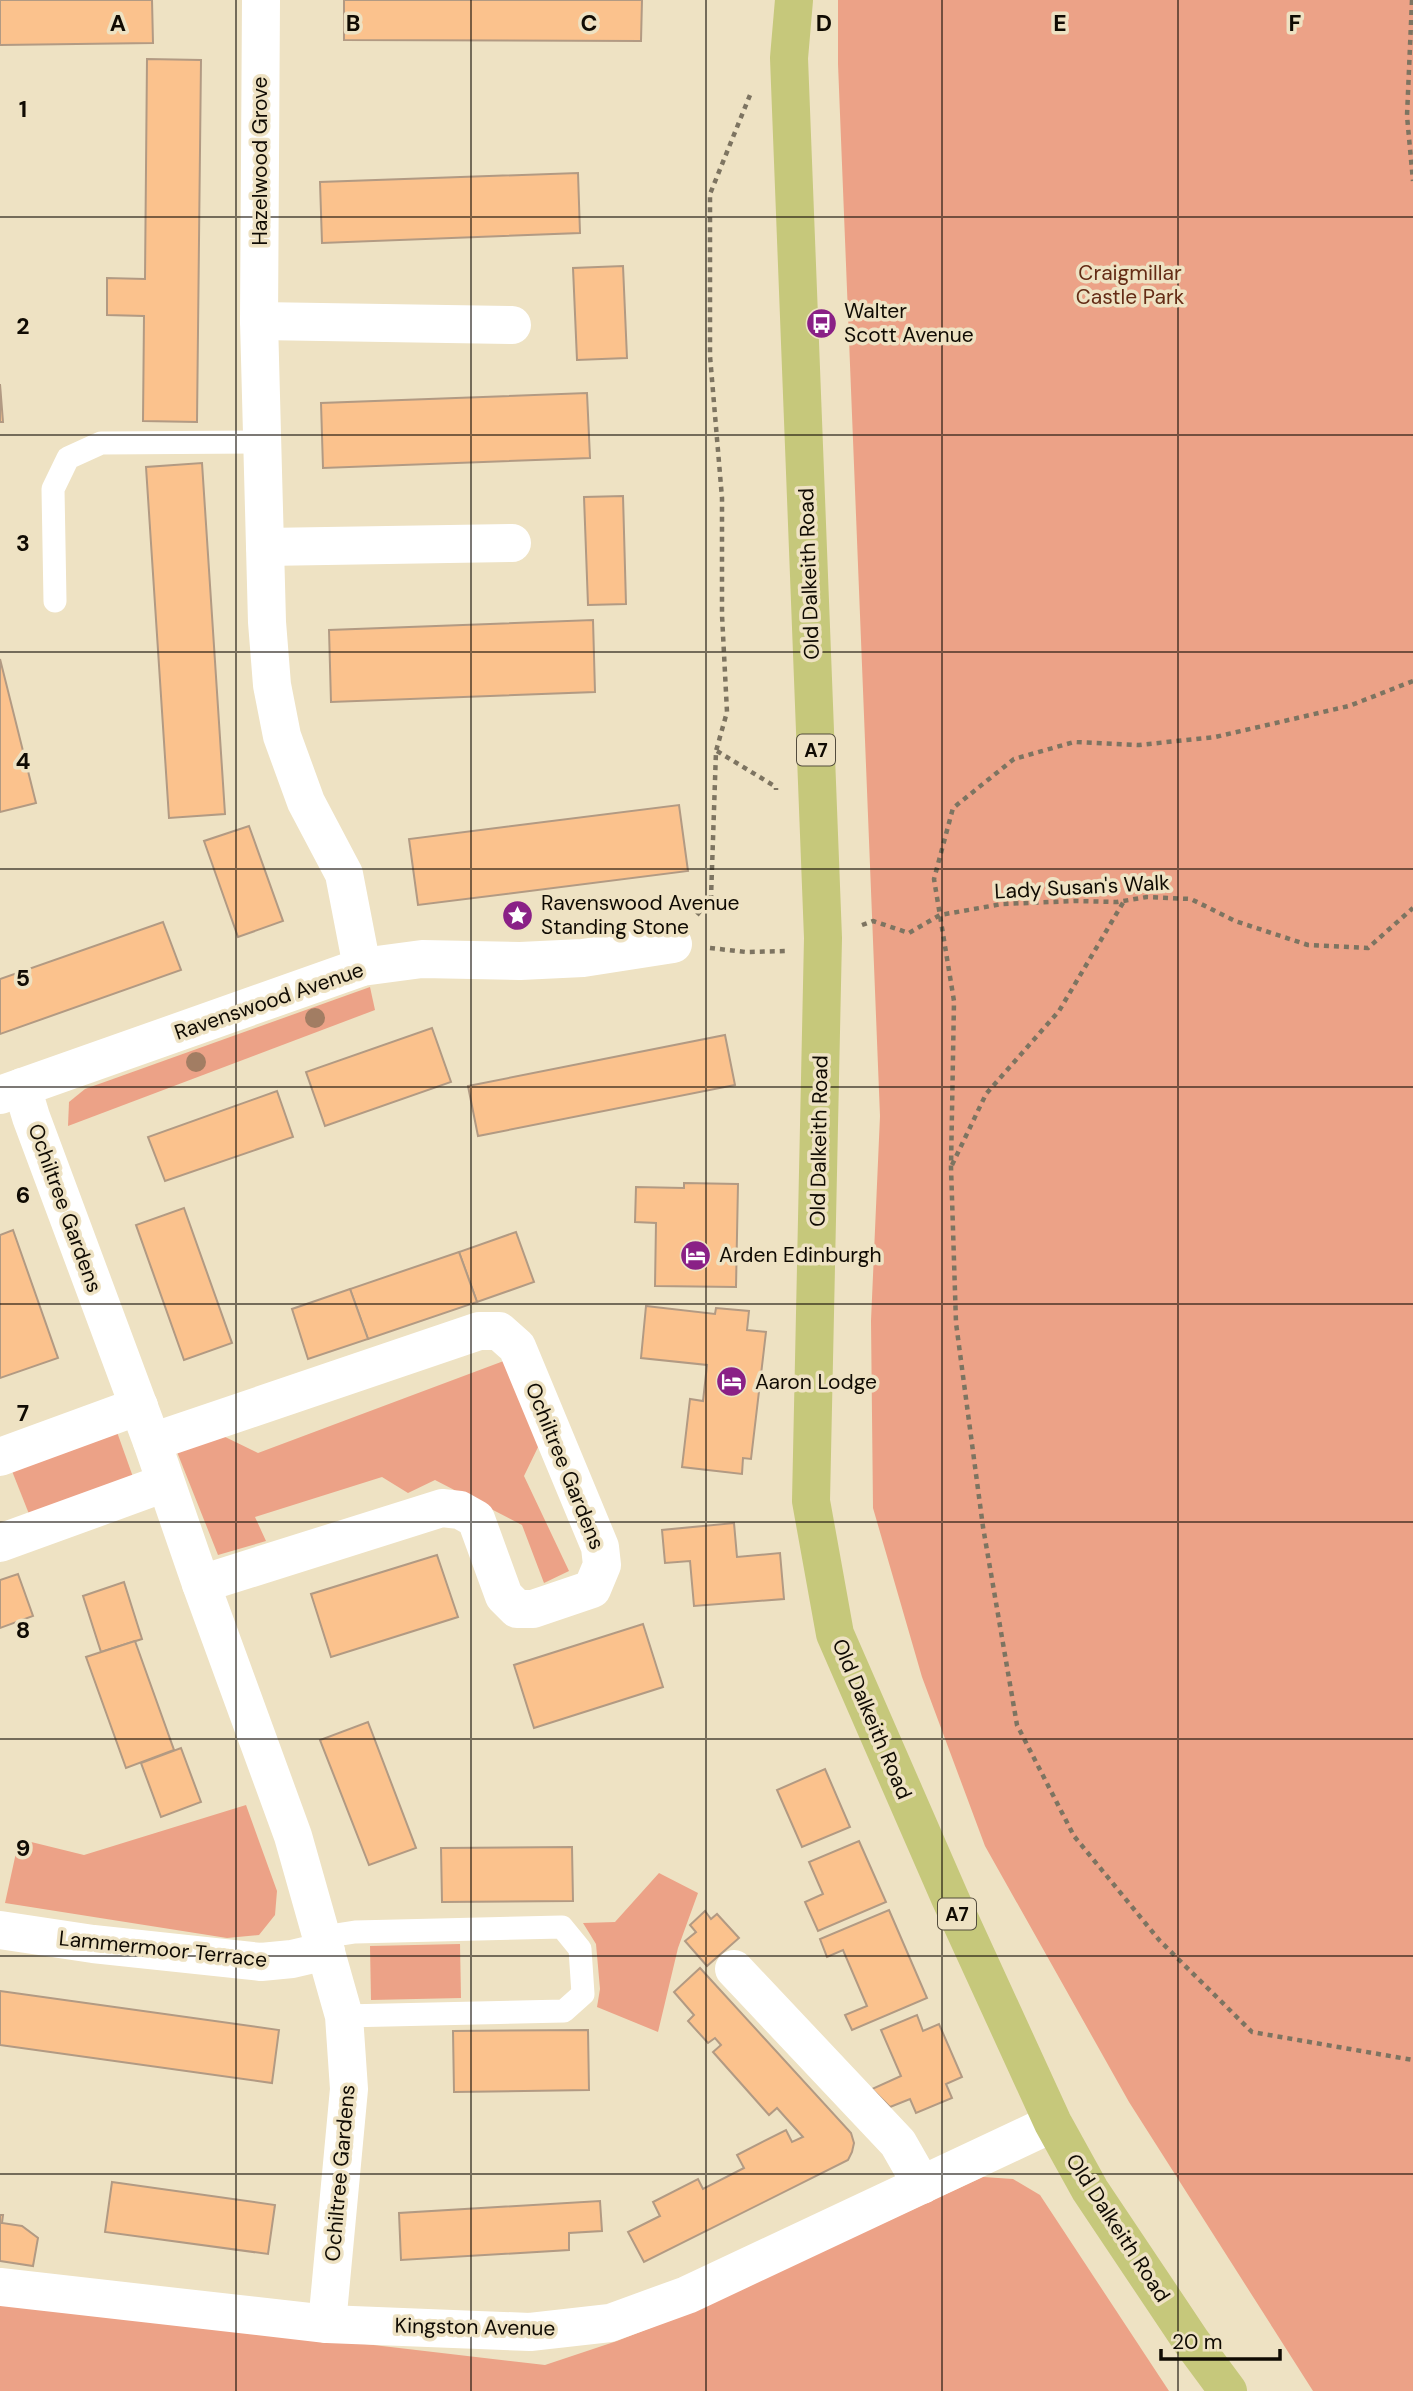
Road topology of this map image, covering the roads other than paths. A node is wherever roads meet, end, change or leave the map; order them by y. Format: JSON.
{"nodes":[{"id":1,"x":261,"y":0,"type":"edge"},
{"id":2,"x":793,"y":0,"type":"edge"},
{"id":3,"x":259,"y":321,"type":"junction"},
{"id":4,"x":512,"y":325,"type":"dead end"},
{"id":5,"x":261,"y":442,"type":"junction"},
{"id":6,"x":512,"y":543,"type":"dead end"},
{"id":7,"x":265,"y":547,"type":"junction"},
{"id":8,"x":55,"y":601,"type":"dead end"},
{"id":9,"x":673,"y":944,"type":"road end"},
{"id":10,"x":362,"y":967,"type":"junction"},
{"id":11,"x":11,"y":1091,"type":"edge"},
{"id":12,"x":139,"y":1406,"type":"junction"},
{"id":13,"x":152,"y":1443,"type":"junction"},
{"id":14,"x":0,"y":1457,"type":"edge"},
{"id":15,"x":165,"y":1483,"type":"junction"},
{"id":16,"x":0,"y":1543,"type":"edge"},
{"id":17,"x":201,"y":1584,"type":"junction"},
{"id":18,"x":0,"y":1930,"type":"edge"},
{"id":19,"x":324,"y":1944,"type":"junction"},
{"id":20,"x":734,"y":1969,"type":"dead end"},
{"id":21,"x":344,"y":2016,"type":"junction"},
{"id":22,"x":1053,"y":2123,"type":"junction"},
{"id":23,"x":922,"y":2185,"type":"junction"},
{"id":24,"x":0,"y":2287,"type":"edge"},
{"id":25,"x":327,"y":2324,"type":"junction"},
{"id":26,"x":1228,"y":2391,"type":"edge"}],
"edges":[{"from":1,"to":3,"type":"street","name":"Hazelwood Grove"},
{"from":2,"to":22,"type":"main road","name":"Old Dalkeith Road","number":"A7"},
{"from":3,"to":4,"type":"street"},
{"from":3,"to":5,"type":"street","name":"Hazelwood Grove"},
{"from":5,"to":7,"type":"street","name":"Hazelwood Grove"},
{"from":5,"to":8,"type":"lane"},
{"from":6,"to":7,"type":"street"},
{"from":7,"to":10,"type":"street","name":"Hazelwood Grove"},
{"from":9,"to":10,"type":"street","name":"Ravenswood Avenue"},
{"from":10,"to":11,"type":"street","name":"Ravenswood Avenue"},
{"from":11,"to":12,"type":"street","name":"Ochiltree Gardens"},
{"from":12,"to":13,"type":"street","name":"Ochiltree Gardens"},
{"from":12,"to":14,"type":"street"},
{"from":13,"to":15,"type":"street","name":"Ochiltree Gardens"},
{"from":13,"to":17,"type":"street","name":"Ochiltree Gardens"},
{"from":15,"to":16,"type":"street"},
{"from":15,"to":17,"type":"street","name":"Ochiltree Gardens"},
{"from":17,"to":19,"type":"street","name":"Ochiltree Gardens"},
{"from":18,"to":19,"type":"street","name":"Lammermoor Terrace"},
{"from":19,"to":21,"type":"street","name":"Ochiltree Gardens"},
{"from":19,"to":21,"type":"lane"},
{"from":20,"to":23,"type":"street"},
{"from":21,"to":25,"type":"street","name":"Ochiltree Gardens"},
{"from":22,"to":23,"type":"street","name":"Kingston Avenue"},
{"from":22,"to":26,"type":"main road","name":"Old Dalkeith Road","number":"A7"},
{"from":23,"to":25,"type":"street","name":"Kingston Avenue"},
{"from":24,"to":25,"type":"street","name":"Kingston Avenue"}]}
